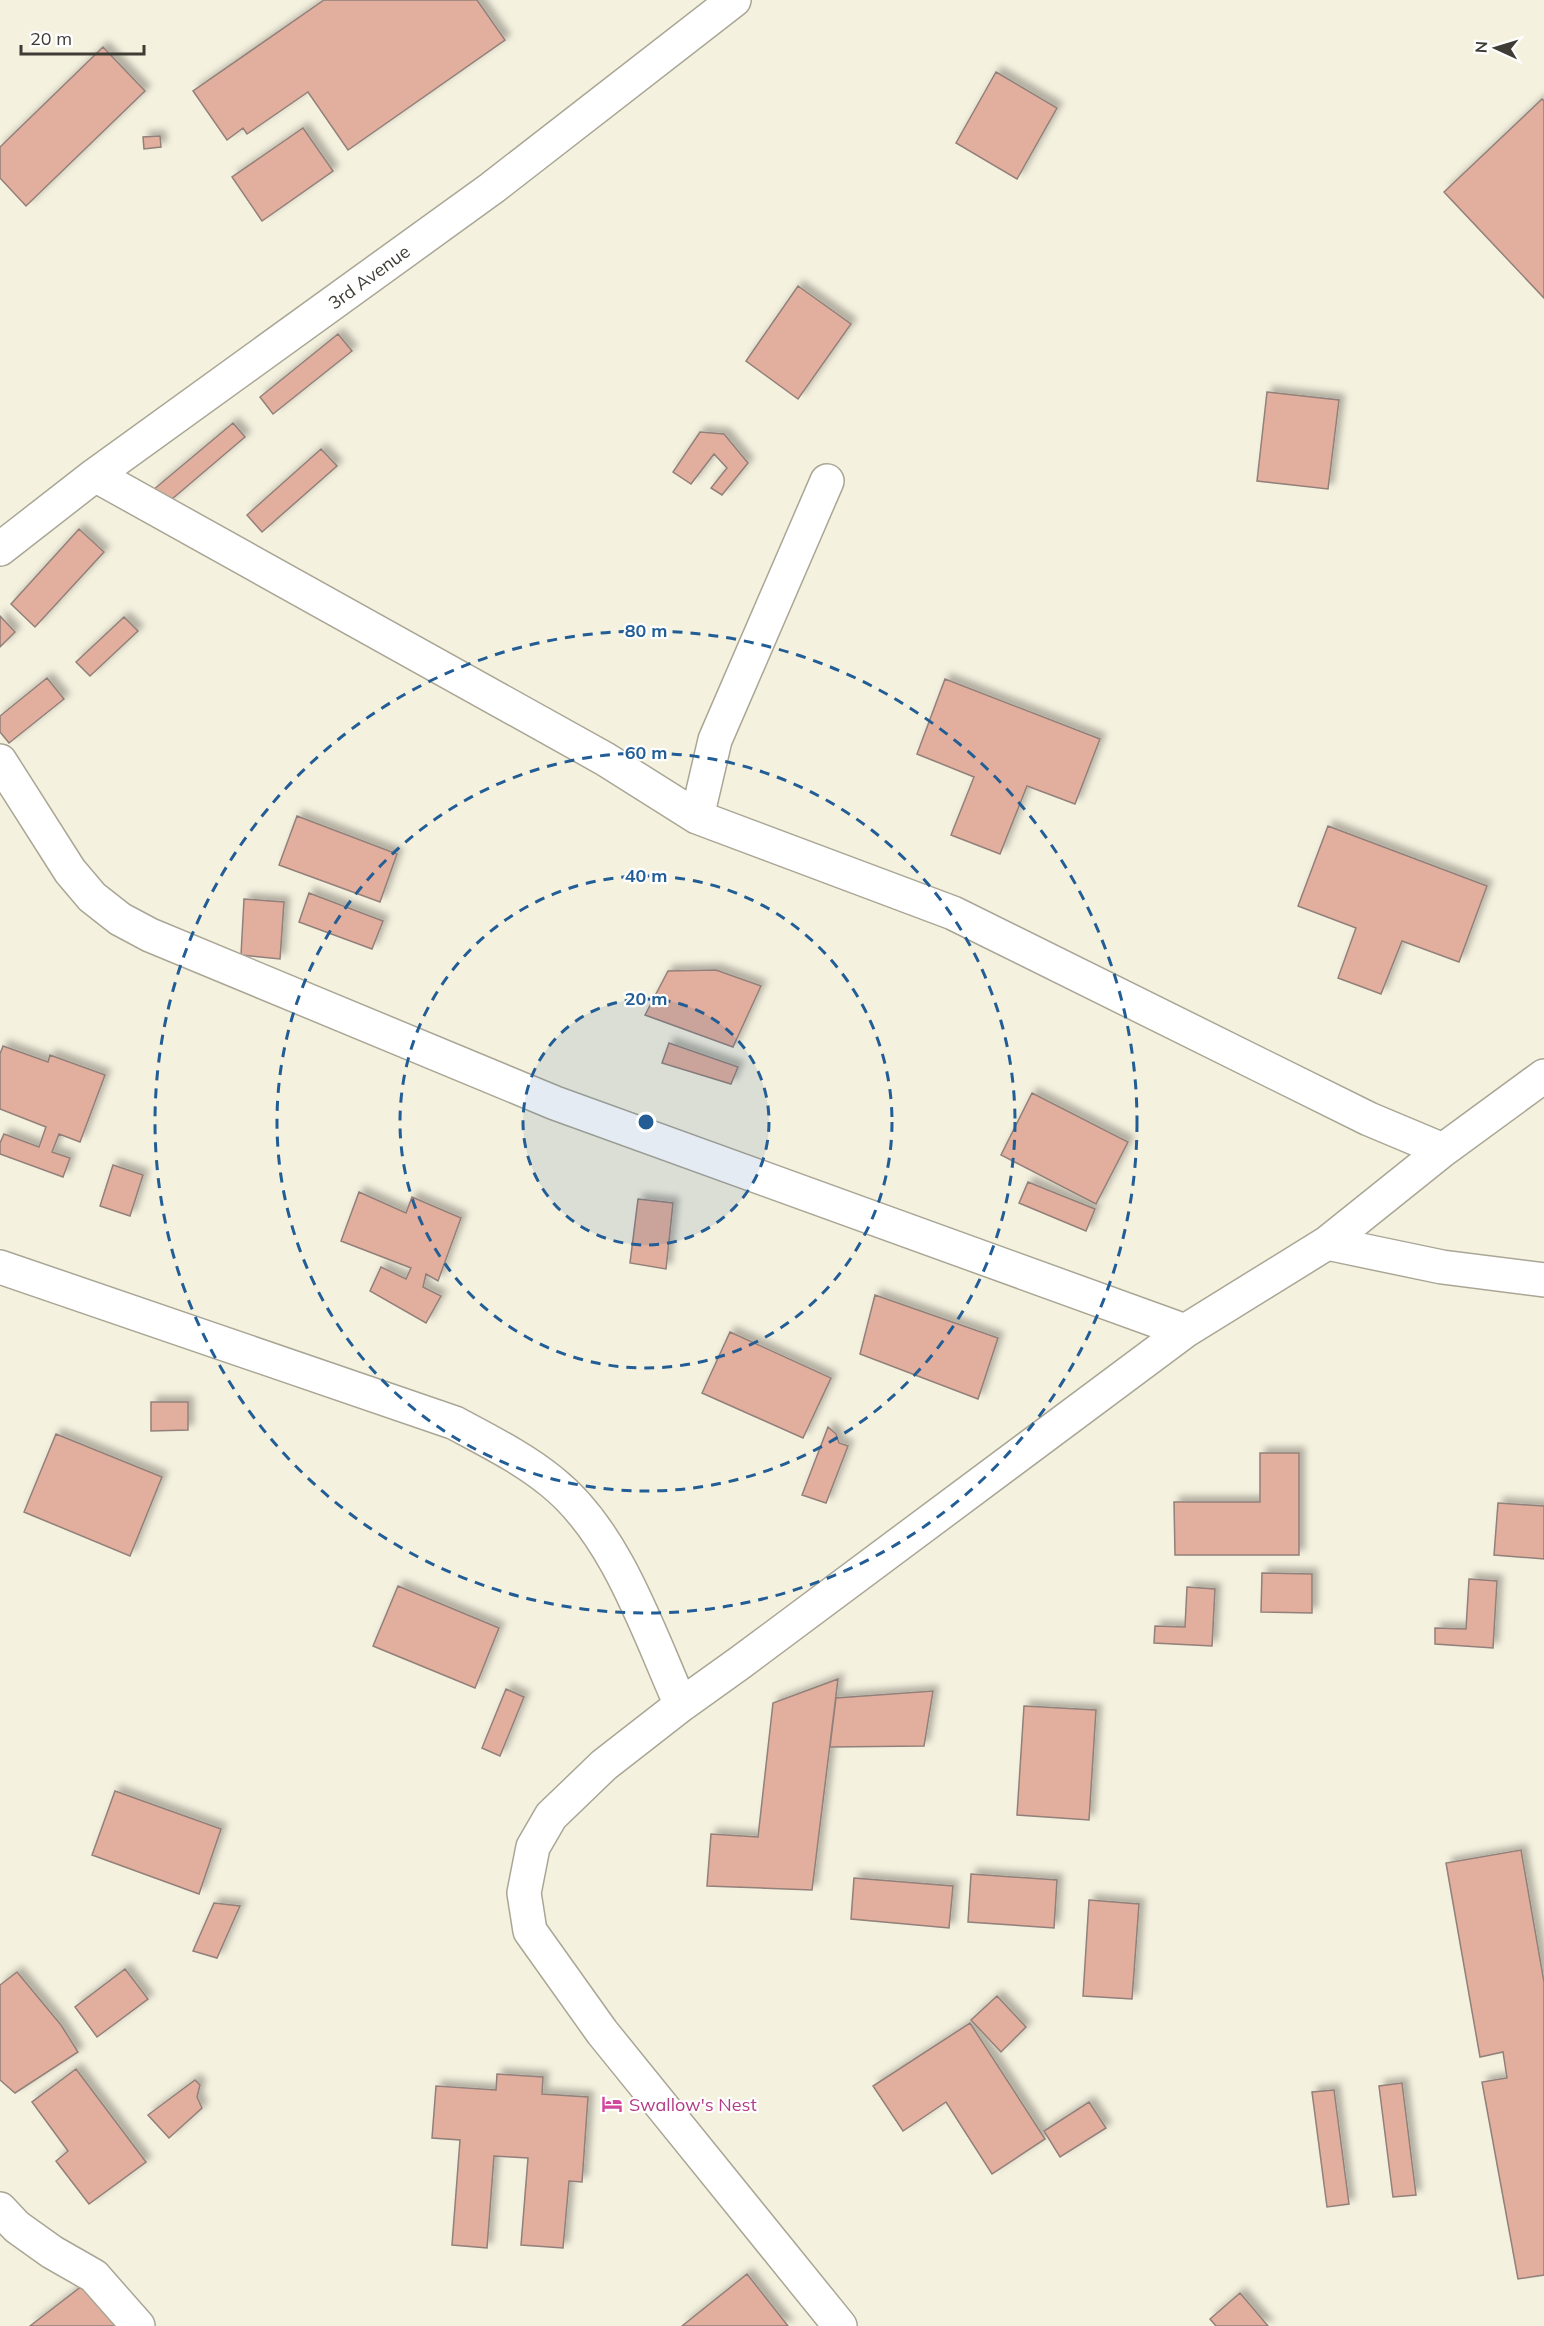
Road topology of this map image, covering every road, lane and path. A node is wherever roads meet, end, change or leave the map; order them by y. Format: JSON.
{"nodes":[{"id":1,"x":734,"y":0,"type":"edge"},
{"id":2,"x":95,"y":475,"type":"junction"},
{"id":3,"x":827,"y":481,"type":"dead end"},
{"id":4,"x":0,"y":549,"type":"edge"},
{"id":5,"x":0,"y":761,"type":"edge"},
{"id":6,"x":697,"y":817,"type":"junction"},
{"id":7,"x":1544,"y":1076,"type":"edge"},
{"id":8,"x":1443,"y":1150,"type":"junction"},
{"id":9,"x":1327,"y":1243,"type":"junction"},
{"id":10,"x":0,"y":1267,"type":"edge"},
{"id":11,"x":1544,"y":1280,"type":"edge"},
{"id":12,"x":1185,"y":1331,"type":"junction"},
{"id":13,"x":681,"y":1705,"type":"junction"},
{"id":14,"x":0,"y":2209,"type":"edge"},
{"id":15,"x":138,"y":2326,"type":"edge"},
{"id":16,"x":840,"y":2326,"type":"edge"}],
"edges":[{"from":1,"to":2,"type":"street","name":"3rd Avenue"},
{"from":2,"to":4,"type":"street","name":"3rd Avenue"},
{"from":2,"to":6,"type":"street"},
{"from":3,"to":6,"type":"street"},
{"from":5,"to":12,"type":"street"},
{"from":6,"to":8,"type":"street"},
{"from":7,"to":8,"type":"street"},
{"from":8,"to":9,"type":"street"},
{"from":9,"to":11,"type":"street"},
{"from":9,"to":12,"type":"street"},
{"from":10,"to":13,"type":"street"},
{"from":12,"to":13,"type":"street"},
{"from":13,"to":16,"type":"street"},
{"from":14,"to":15,"type":"street"}]}
